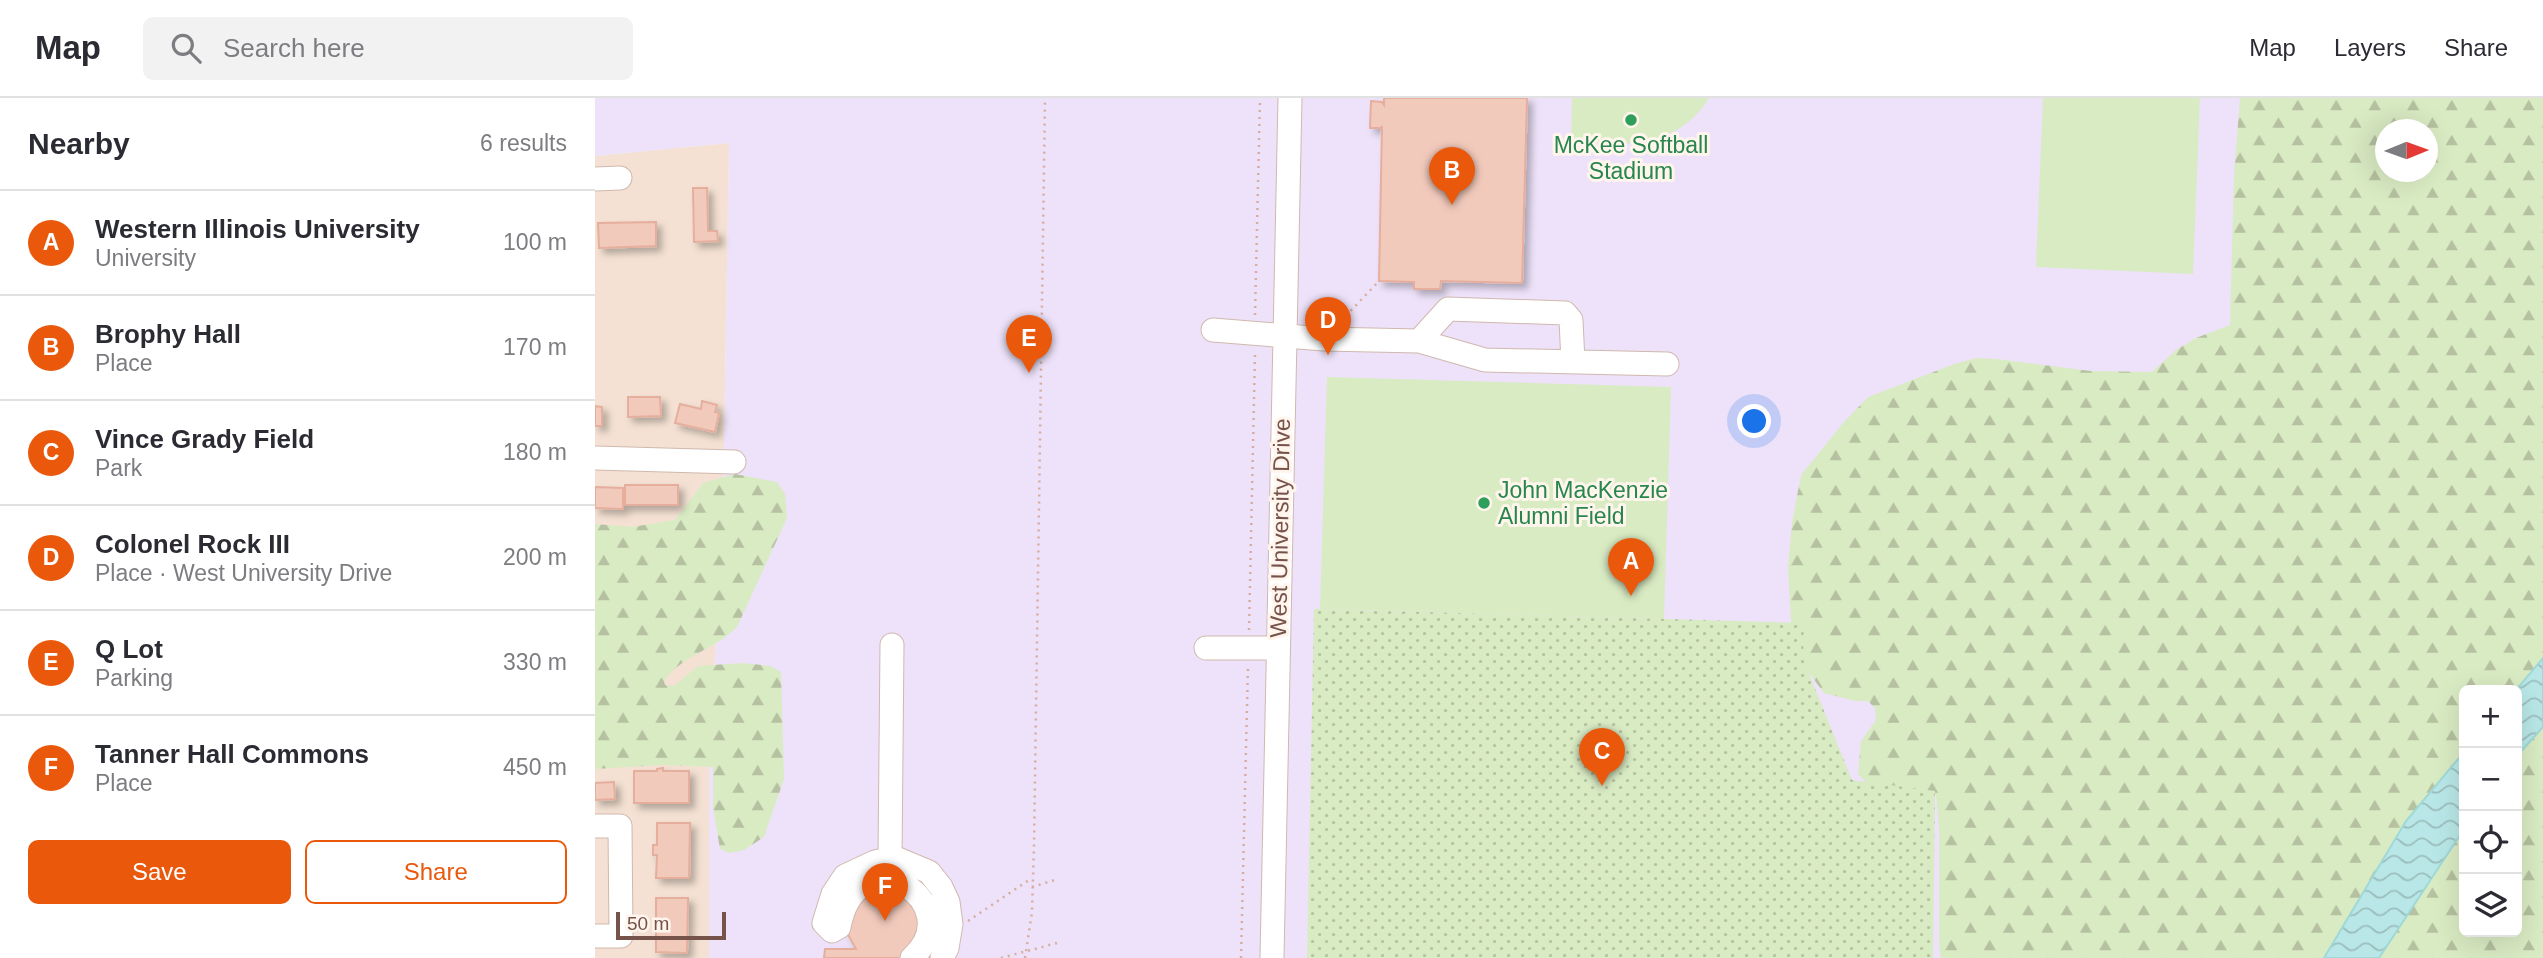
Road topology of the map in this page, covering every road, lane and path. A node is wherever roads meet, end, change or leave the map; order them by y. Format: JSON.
{"nodes":[{"id":1,"x":1045,"y":98,"type":"edge"},
{"id":2,"x":1260,"y":98,"type":"edge"},
{"id":3,"x":1290,"y":98,"type":"edge"},
{"id":4,"x":620,"y":178,"type":"dead end"},
{"id":5,"x":595,"y":179,"type":"edge"},
{"id":6,"x":1378,"y":281,"type":"dead end"},
{"id":7,"x":1213,"y":330,"type":"dead end"},
{"id":8,"x":1255,"y":333,"type":"junction"},
{"id":9,"x":1284,"y":335,"type":"junction"},
{"id":10,"x":1324,"y":338,"type":"junction"},
{"id":11,"x":1419,"y":341,"type":"junction"},
{"id":12,"x":1573,"y":362,"type":"junction"},
{"id":13,"x":1667,"y":364,"type":"dead end"},
{"id":14,"x":595,"y":458,"type":"edge"},
{"id":15,"x":734,"y":461,"type":"dead end"},
{"id":16,"x":892,"y":645,"type":"dead end"},
{"id":17,"x":1206,"y":648,"type":"dead end"},
{"id":18,"x":1248,"y":648,"type":"junction"},
{"id":19,"x":1278,"y":648,"type":"junction"},
{"id":20,"x":595,"y":826,"type":"edge"},
{"id":21,"x":890,"y":858,"type":"junction"},
{"id":22,"x":1032,"y":878,"type":"junction"},
{"id":23,"x":1058,"y":879,"type":"dead end"},
{"id":24,"x":1032,"y":887,"type":"junction"},
{"id":25,"x":963,"y":924,"type":"dead end"},
{"id":26,"x":595,"y":936,"type":"edge"},
{"id":27,"x":1057,"y":943,"type":"dead end"},
{"id":28,"x":1026,"y":951,"type":"junction"},
{"id":29,"x":912,"y":958,"type":"edge"},
{"id":30,"x":942,"y":958,"type":"edge"},
{"id":31,"x":1001,"y":958,"type":"edge"},
{"id":32,"x":1025,"y":958,"type":"edge"},
{"id":33,"x":1241,"y":958,"type":"edge"},
{"id":34,"x":1272,"y":958,"type":"edge"}],
"edges":[{"from":1,"to":22,"type":"path"},
{"from":2,"to":8,"type":"path"},
{"from":3,"to":9,"type":"street","name":"West University Drive"},
{"from":4,"to":5,"type":"street"},
{"from":6,"to":10,"type":"path"},
{"from":7,"to":8,"type":"street"},
{"from":8,"to":9,"type":"street"},
{"from":8,"to":18,"type":"path"},
{"from":9,"to":10,"type":"street"},
{"from":9,"to":19,"type":"street","name":"West University Drive"},
{"from":10,"to":11,"type":"street"},
{"from":11,"to":12,"type":"street"},
{"from":11,"to":12,"type":"street"},
{"from":12,"to":13,"type":"street"},
{"from":14,"to":15,"type":"street"},
{"from":16,"to":21,"type":"street"},
{"from":17,"to":18,"type":"street"},
{"from":18,"to":19,"type":"street"},
{"from":18,"to":33,"type":"path"},
{"from":19,"to":34,"type":"street","name":"West University Drive"},
{"from":20,"to":26,"type":"street"},
{"from":21,"to":29,"type":"street"},
{"from":21,"to":30,"type":"street"},
{"from":22,"to":24,"type":"path"},
{"from":22,"to":25,"type":"path"},
{"from":23,"to":24,"type":"path"},
{"from":24,"to":28,"type":"path"},
{"from":27,"to":28,"type":"path"},
{"from":28,"to":31,"type":"path"},
{"from":28,"to":32,"type":"path"}]}
